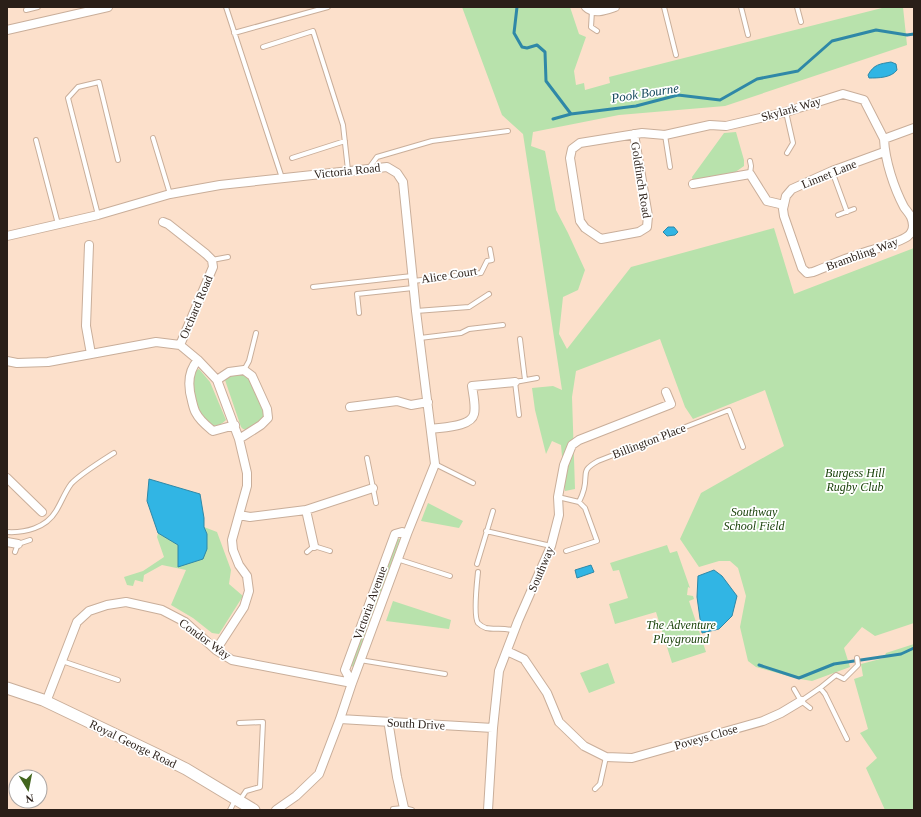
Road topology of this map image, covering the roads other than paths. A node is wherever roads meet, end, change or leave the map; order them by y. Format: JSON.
{"nodes":[{"id":1,"x":38,"y":7,"type":"edge"},
{"id":2,"x":108,"y":7,"type":"edge"},
{"id":3,"x":226,"y":7,"type":"edge"},
{"id":4,"x":328,"y":7,"type":"edge"},
{"id":5,"x":664,"y":7,"type":"edge"},
{"id":6,"x":741,"y":7,"type":"edge"},
{"id":7,"x":797,"y":7,"type":"edge"},
{"id":8,"x":610,"y":8,"type":"edge"},
{"id":9,"x":589,"y":9,"type":"edge"},
{"id":10,"x":26,"y":10,"type":"dead end"},
{"id":11,"x":801,"y":22,"type":"dead end"},
{"id":12,"x":7,"y":30,"type":"edge"},
{"id":13,"x":597,"y":31,"type":"dead end"},
{"id":14,"x":234,"y":33,"type":"junction"},
{"id":15,"x":748,"y":35,"type":"dead end"},
{"id":16,"x":263,"y":47,"type":"dead end"},
{"id":17,"x":676,"y":55,"type":"dead end"},
{"id":18,"x":786,"y":112,"type":"junction"},
{"id":19,"x":914,"y":128,"type":"edge"},
{"id":20,"x":508,"y":131,"type":"dead end"},
{"id":21,"x":638,"y":134,"type":"junction"},
{"id":22,"x":665,"y":135,"type":"junction"},
{"id":23,"x":153,"y":138,"type":"dead end"},
{"id":24,"x":884,"y":139,"type":"junction"},
{"id":25,"x":36,"y":140,"type":"dead end"},
{"id":26,"x":345,"y":141,"type":"junction"},
{"id":27,"x":884,"y":152,"type":"junction"},
{"id":28,"x":787,"y":153,"type":"dead end"},
{"id":29,"x":292,"y":158,"type":"dead end"},
{"id":30,"x":118,"y":160,"type":"dead end"},
{"id":31,"x":750,"y":161,"type":"dead end"},
{"id":32,"x":670,"y":167,"type":"dead end"},
{"id":33,"x":369,"y":168,"type":"junction"},
{"id":34,"x":348,"y":170,"type":"junction"},
{"id":35,"x":832,"y":172,"type":"junction"},
{"id":36,"x":750,"y":174,"type":"junction"},
{"id":37,"x":282,"y":178,"type":"junction"},
{"id":38,"x":692,"y":184,"type":"dead end"},
{"id":39,"x":170,"y":194,"type":"junction"},
{"id":40,"x":784,"y":205,"type":"junction"},
{"id":41,"x":854,"y":209,"type":"dead end"},
{"id":42,"x":847,"y":212,"type":"junction"},
{"id":43,"x":838,"y":215,"type":"dead end"},
{"id":44,"x":98,"y":216,"type":"junction"},
{"id":45,"x":163,"y":222,"type":"dead end"},
{"id":46,"x":58,"y":226,"type":"junction"},
{"id":47,"x":914,"y":230,"type":"edge"},
{"id":48,"x":7,"y":236,"type":"edge"},
{"id":49,"x":88,"y":245,"type":"dead end"},
{"id":50,"x":490,"y":249,"type":"dead end"},
{"id":51,"x":228,"y":257,"type":"dead end"},
{"id":52,"x":212,"y":260,"type":"junction"},
{"id":53,"x":413,"y":282,"type":"junction"},
{"id":54,"x":313,"y":287,"type":"dead end"},
{"id":55,"x":489,"y":294,"type":"dead end"},
{"id":56,"x":416,"y":311,"type":"junction"},
{"id":57,"x":359,"y":313,"type":"dead end"},
{"id":58,"x":503,"y":326,"type":"dead end"},
{"id":59,"x":256,"y":333,"type":"dead end"},
{"id":60,"x":420,"y":338,"type":"junction"},
{"id":61,"x":520,"y":339,"type":"dead end"},
{"id":62,"x":180,"y":345,"type":"junction"},
{"id":63,"x":92,"y":354,"type":"junction"},
{"id":64,"x":198,"y":360,"type":"junction"},
{"id":65,"x":7,"y":361,"type":"edge"},
{"id":66,"x":244,"y":370,"type":"junction"},
{"id":67,"x":537,"y":378,"type":"dead end"},
{"id":68,"x":217,"y":380,"type":"junction"},
{"id":69,"x":525,"y":380,"type":"junction"},
{"id":70,"x":515,"y":382,"type":"junction"},
{"id":71,"x":666,"y":392,"type":"dead end"},
{"id":72,"x":428,"y":402,"type":"junction"},
{"id":73,"x":350,"y":407,"type":"dead end"},
{"id":74,"x":519,"y":415,"type":"dead end"},
{"id":75,"x":235,"y":425,"type":"junction"},
{"id":76,"x":431,"y":429,"type":"junction"},
{"id":77,"x":239,"y":439,"type":"junction"},
{"id":78,"x":743,"y":447,"type":"dead end"},
{"id":79,"x":114,"y":453,"type":"dead end"},
{"id":80,"x":367,"y":458,"type":"dead end"},
{"id":81,"x":435,"y":464,"type":"junction"},
{"id":82,"x":7,"y":478,"type":"edge"},
{"id":83,"x":473,"y":483,"type":"dead end"},
{"id":84,"x":372,"y":488,"type":"junction"},
{"id":85,"x":558,"y":498,"type":"junction"},
{"id":86,"x":579,"y":502,"type":"junction"},
{"id":87,"x":376,"y":503,"type":"dead end"},
{"id":88,"x":306,"y":510,"type":"junction"},
{"id":89,"x":493,"y":511,"type":"dead end"},
{"id":90,"x":42,"y":512,"type":"dead end"},
{"id":91,"x":239,"y":515,"type":"junction"},
{"id":92,"x":486,"y":531,"type":"junction"},
{"id":93,"x":7,"y":532,"type":"edge"},
{"id":94,"x":406,"y":534,"type":"junction"},
{"id":95,"x":30,"y":540,"type":"dead end"},
{"id":96,"x":7,"y":542,"type":"edge"},
{"id":97,"x":18,"y":544,"type":"junction"},
{"id":98,"x":314,"y":546,"type":"junction"},
{"id":99,"x":551,"y":546,"type":"junction"},
{"id":100,"x":566,"y":551,"type":"dead end"},
{"id":101,"x":15,"y":552,"type":"dead end"},
{"id":102,"x":307,"y":552,"type":"dead end"},
{"id":103,"x":330,"y":552,"type":"dead end"},
{"id":104,"x":397,"y":559,"type":"junction"},
{"id":105,"x":477,"y":564,"type":"dead end"},
{"id":106,"x":478,"y":572,"type":"dead end"},
{"id":107,"x":450,"y":576,"type":"dead end"},
{"id":108,"x":515,"y":631,"type":"junction"},
{"id":109,"x":216,"y":650,"type":"junction"},
{"id":110,"x":507,"y":651,"type":"junction"},
{"id":111,"x":360,"y":660,"type":"junction"},
{"id":112,"x":61,"y":661,"type":"junction"},
{"id":113,"x":857,"y":661,"type":"dead end"},
{"id":114,"x":446,"y":674,"type":"dead end"},
{"id":115,"x":118,"y":680,"type":"dead end"},
{"id":116,"x":352,"y":683,"type":"junction"},
{"id":117,"x":7,"y":688,"type":"edge"},
{"id":118,"x":820,"y":688,"type":"junction"},
{"id":119,"x":794,"y":689,"type":"dead end"},
{"id":120,"x":801,"y":701,"type":"junction"},
{"id":121,"x":46,"y":702,"type":"junction"},
{"id":122,"x":810,"y":708,"type":"dead end"},
{"id":123,"x":340,"y":719,"type":"junction"},
{"id":124,"x":389,"y":722,"type":"junction"},
{"id":125,"x":240,"y":723,"type":"dead end"},
{"id":126,"x":493,"y":728,"type":"junction"},
{"id":127,"x":847,"y":739,"type":"dead end"},
{"id":128,"x":606,"y":757,"type":"junction"},
{"id":129,"x":595,"y":789,"type":"dead end"},
{"id":130,"x":238,"y":799,"type":"junction"},
{"id":131,"x":393,"y":809,"type":"edge"},
{"id":132,"x":408,"y":809,"type":"edge"},
{"id":133,"x":230,"y":810,"type":"edge"},
{"id":134,"x":254,"y":810,"type":"edge"},
{"id":135,"x":276,"y":810,"type":"edge"},
{"id":136,"x":488,"y":810,"type":"edge"}],
"edges":[{"from":1,"to":10,"type":"lane"},
{"from":2,"to":12,"type":"street"},
{"from":3,"to":14,"type":"lane"},
{"from":4,"to":14,"type":"lane"},
{"from":5,"to":17,"type":"lane"},
{"from":6,"to":15,"type":"lane"},
{"from":7,"to":11,"type":"lane"},
{"from":8,"to":9,"type":"street"},
{"from":9,"to":13,"type":"lane"},
{"from":14,"to":37,"type":"lane"},
{"from":16,"to":26,"type":"lane"},
{"from":18,"to":22,"type":"street","name":"Skylark Way"},
{"from":18,"to":24,"type":"street","name":"Skylark Way"},
{"from":18,"to":28,"type":"lane"},
{"from":19,"to":24,"type":"street"},
{"from":20,"to":33,"type":"lane"},
{"from":21,"to":21,"type":"street","name":"Goldfinch Road"},
{"from":21,"to":22,"type":"street","name":"Skylark Way"},
{"from":22,"to":32,"type":"lane"},
{"from":23,"to":39,"type":"lane"},
{"from":24,"to":27,"type":"street","name":"Brambling Way"},
{"from":25,"to":46,"type":"lane"},
{"from":26,"to":29,"type":"lane"},
{"from":26,"to":34,"type":"lane"},
{"from":27,"to":35,"type":"street","name":"Linnet Lane"},
{"from":27,"to":47,"type":"street","name":"Brambling Way"},
{"from":30,"to":44,"type":"lane"},
{"from":31,"to":36,"type":"lane"},
{"from":33,"to":34,"type":"street","name":"Victoria Road"},
{"from":33,"to":53,"type":"street","name":"Victoria Road"},
{"from":34,"to":37,"type":"street","name":"Victoria Road"},
{"from":35,"to":40,"type":"street","name":"Linnet Lane"},
{"from":35,"to":42,"type":"lane"},
{"from":36,"to":38,"type":"street"},
{"from":36,"to":40,"type":"street"},
{"from":37,"to":39,"type":"street","name":"Victoria Road"},
{"from":39,"to":44,"type":"street","name":"Victoria Road"},
{"from":40,"to":47,"type":"street","name":"Brambling Way"},
{"from":41,"to":42,"type":"lane"},
{"from":42,"to":43,"type":"lane"},
{"from":44,"to":46,"type":"street","name":"Victoria Road"},
{"from":45,"to":52,"type":"street","name":"Orchard Road"},
{"from":46,"to":48,"type":"street","name":"Victoria Road"},
{"from":49,"to":63,"type":"street"},
{"from":50,"to":53,"type":"lane","name":"Alice Court"},
{"from":51,"to":52,"type":"lane"},
{"from":52,"to":62,"type":"street","name":"Orchard Road"},
{"from":53,"to":54,"type":"lane"},
{"from":53,"to":56,"type":"street","name":"Victoria Road"},
{"from":53,"to":57,"type":"lane"},
{"from":55,"to":56,"type":"lane"},
{"from":56,"to":60,"type":"street","name":"Victoria Road"},
{"from":58,"to":60,"type":"lane"},
{"from":59,"to":66,"type":"lane"},
{"from":60,"to":72,"type":"street","name":"Victoria Road"},
{"from":61,"to":69,"type":"lane"},
{"from":62,"to":63,"type":"street","name":"Orchard Road"},
{"from":62,"to":64,"type":"street","name":"Orchard Road"},
{"from":63,"to":65,"type":"street","name":"Orchard Road"},
{"from":64,"to":68,"type":"street","name":"Orchard Road"},
{"from":64,"to":75,"type":"street"},
{"from":66,"to":68,"type":"street"},
{"from":66,"to":77,"type":"street"},
{"from":67,"to":69,"type":"lane"},
{"from":68,"to":75,"type":"street","name":"Orchard Road"},
{"from":69,"to":70,"type":"lane"},
{"from":70,"to":74,"type":"lane"},
{"from":70,"to":76,"type":"street"},
{"from":71,"to":85,"type":"street","name":"Southway"},
{"from":72,"to":73,"type":"street"},
{"from":72,"to":76,"type":"street","name":"Victoria Road"},
{"from":75,"to":77,"type":"street","name":"Orchard Road"},
{"from":76,"to":81,"type":"street","name":"Victoria Road"},
{"from":77,"to":91,"type":"street","name":"Orchard Road"},
{"from":78,"to":86,"type":"lane","name":"Billington Place"},
{"from":79,"to":93,"type":"lane"},
{"from":80,"to":84,"type":"lane"},
{"from":81,"to":83,"type":"lane"},
{"from":81,"to":94,"type":"street","name":"Victoria Avenue"},
{"from":82,"to":90,"type":"street"},
{"from":84,"to":87,"type":"lane"},
{"from":84,"to":88,"type":"street"},
{"from":85,"to":86,"type":"lane"},
{"from":85,"to":99,"type":"street","name":"Southway"},
{"from":86,"to":100,"type":"lane"},
{"from":88,"to":91,"type":"street"},
{"from":88,"to":98,"type":"street"},
{"from":89,"to":92,"type":"lane"},
{"from":91,"to":109,"type":"street","name":"Orchard Road"},
{"from":92,"to":99,"type":"lane"},
{"from":92,"to":105,"type":"lane"},
{"from":94,"to":104,"type":"street","name":"Victoria Avenue"},
{"from":94,"to":116,"type":"street","name":"Victoria Avenue"},
{"from":95,"to":97,"type":"lane"},
{"from":96,"to":97,"type":"street"},
{"from":97,"to":101,"type":"lane"},
{"from":98,"to":102,"type":"lane"},
{"from":98,"to":103,"type":"lane"},
{"from":99,"to":108,"type":"street","name":"Southway"},
{"from":104,"to":107,"type":"lane"},
{"from":104,"to":111,"type":"street","name":"Victoria Avenue"},
{"from":106,"to":108,"type":"lane"},
{"from":108,"to":110,"type":"street","name":"Southway"},
{"from":109,"to":112,"type":"street","name":"Condor Way"},
{"from":109,"to":116,"type":"street","name":"Condor Way"},
{"from":110,"to":126,"type":"street","name":"Southway"},
{"from":110,"to":128,"type":"street","name":"Poveys Close"},
{"from":111,"to":114,"type":"lane"},
{"from":111,"to":116,"type":"street","name":"Victoria Avenue"},
{"from":112,"to":115,"type":"lane"},
{"from":112,"to":121,"type":"street","name":"Condor Way"},
{"from":113,"to":118,"type":"lane"},
{"from":116,"to":123,"type":"street","name":"Victoria Avenue"},
{"from":117,"to":121,"type":"street","name":"Royal George Road"},
{"from":118,"to":120,"type":"lane"},
{"from":118,"to":127,"type":"lane"},
{"from":119,"to":120,"type":"lane"},
{"from":120,"to":122,"type":"lane"},
{"from":120,"to":128,"type":"street","name":"Poveys Close"},
{"from":121,"to":130,"type":"street","name":"Royal George Road"},
{"from":123,"to":124,"type":"street","name":"South Drive"},
{"from":123,"to":135,"type":"street","name":"Victoria Avenue"},
{"from":124,"to":126,"type":"street","name":"South Drive"},
{"from":124,"to":132,"type":"street"},
{"from":125,"to":130,"type":"lane"},
{"from":126,"to":136,"type":"street","name":"Southway"},
{"from":128,"to":129,"type":"lane"},
{"from":130,"to":133,"type":"lane"},
{"from":130,"to":134,"type":"street","name":"Royal George Road"},
{"from":131,"to":132,"type":"lane"}]}
